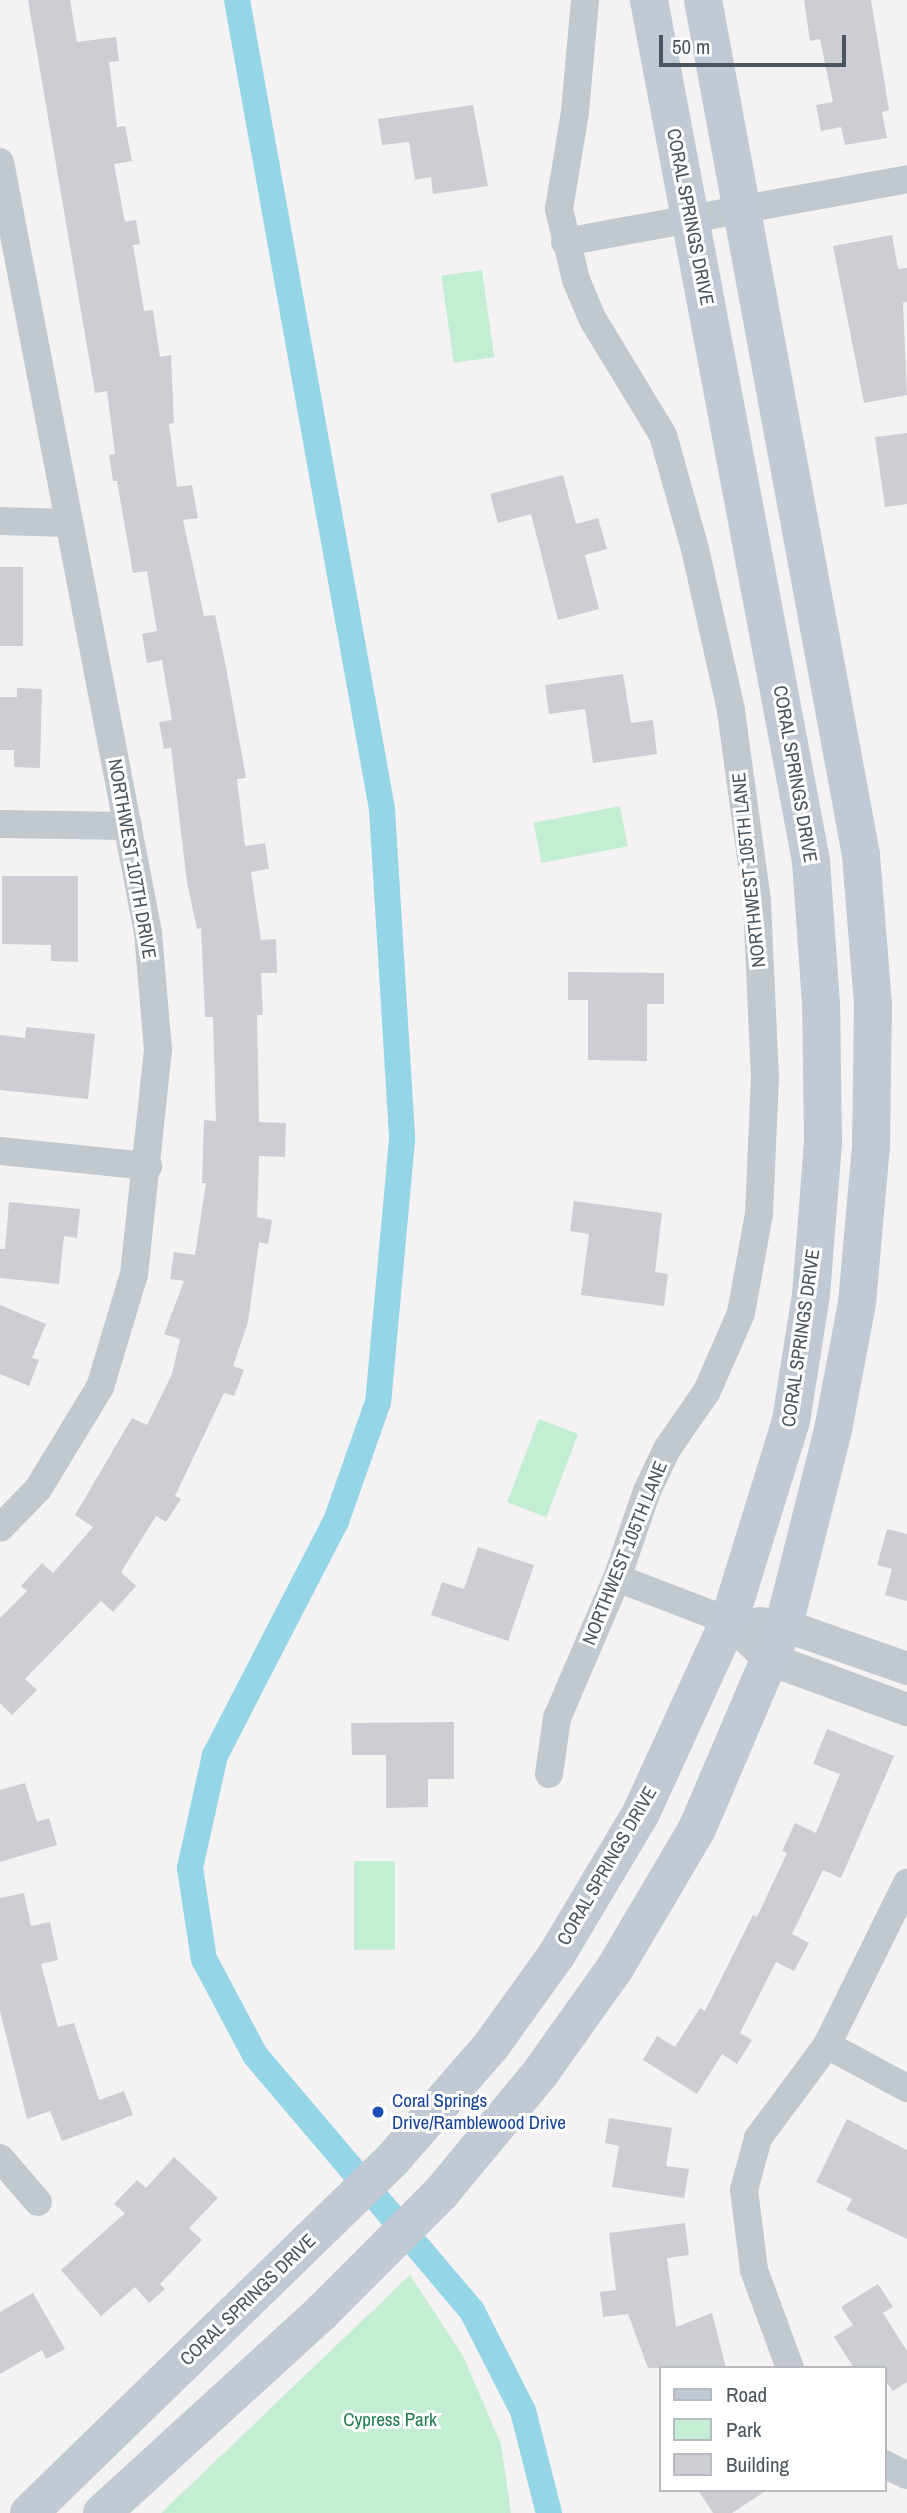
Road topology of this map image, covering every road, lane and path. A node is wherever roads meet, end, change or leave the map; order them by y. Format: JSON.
{"nodes":[{"id":1,"x":585,"y":0,"type":"edge"},
{"id":2,"x":649,"y":0,"type":"edge"},
{"id":3,"x":703,"y":0,"type":"edge"},
{"id":4,"x":0,"y":162,"type":"edge"},
{"id":5,"x":907,"y":179,"type":"edge"},
{"id":6,"x":742,"y":211,"type":"junction"},
{"id":7,"x":690,"y":220,"type":"junction"},
{"id":8,"x":565,"y":242,"type":"junction"},
{"id":9,"x":0,"y":521,"type":"edge"},
{"id":10,"x":68,"y":523,"type":"junction"},
{"id":11,"x":0,"y":824,"type":"edge"},
{"id":12,"x":128,"y":826,"type":"junction"},
{"id":13,"x":0,"y":1151,"type":"edge"},
{"id":14,"x":148,"y":1166,"type":"junction"},
{"id":15,"x":0,"y":1528,"type":"edge"},
{"id":16,"x":617,"y":1578,"type":"junction"},
{"id":17,"x":729,"y":1621,"type":"junction"},
{"id":18,"x":777,"y":1642,"type":"junction"},
{"id":19,"x":907,"y":1668,"type":"edge"},
{"id":20,"x":907,"y":1709,"type":"edge"},
{"id":21,"x":549,"y":1774,"type":"dead end"},
{"id":22,"x":907,"y":1883,"type":"edge"},
{"id":23,"x":827,"y":2045,"type":"junction"},
{"id":24,"x":907,"y":2088,"type":"edge"},
{"id":25,"x":0,"y":2158,"type":"edge"},
{"id":26,"x":38,"y":2202,"type":"dead end"},
{"id":27,"x":789,"y":2366,"type":"edge"},
{"id":28,"x":886,"y":2464,"type":"edge"},
{"id":29,"x":907,"y":2475,"type":"edge"},
{"id":30,"x":29,"y":2513,"type":"edge"},
{"id":31,"x":102,"y":2513,"type":"edge"}],
"edges":[{"from":1,"to":8,"type":"street","name":"NORTHWEST 105TH LANE"},
{"from":2,"to":7,"type":"main road","name":"CORAL SPRINGS DRIVE"},
{"from":3,"to":6,"type":"main road"},
{"from":4,"to":10,"type":"street","name":"NORTHWEST 107TH DRIVE"},
{"from":5,"to":6,"type":"street"},
{"from":6,"to":7,"type":"street"},
{"from":6,"to":18,"type":"main road"},
{"from":7,"to":8,"type":"street"},
{"from":7,"to":17,"type":"main road","name":"CORAL SPRINGS DRIVE"},
{"from":8,"to":16,"type":"street","name":"NORTHWEST 105TH LANE"},
{"from":9,"to":10,"type":"street"},
{"from":10,"to":12,"type":"street","name":"NORTHWEST 107TH DRIVE"},
{"from":11,"to":12,"type":"street"},
{"from":12,"to":14,"type":"street","name":"NORTHWEST 107TH DRIVE"},
{"from":13,"to":14,"type":"street"},
{"from":14,"to":15,"type":"street","name":"NORTHWEST 107TH DRIVE"},
{"from":16,"to":17,"type":"street"},
{"from":16,"to":21,"type":"street","name":"NORTHWEST 105TH LANE"},
{"from":17,"to":18,"type":"street"},
{"from":17,"to":30,"type":"main road","name":"CORAL SPRINGS DRIVE"},
{"from":18,"to":19,"type":"street"},
{"from":18,"to":20,"type":"street"},
{"from":18,"to":31,"type":"main road"},
{"from":22,"to":23,"type":"street"},
{"from":23,"to":24,"type":"street"},
{"from":23,"to":27,"type":"street"},
{"from":25,"to":26,"type":"street"},
{"from":28,"to":29,"type":"street"}]}
